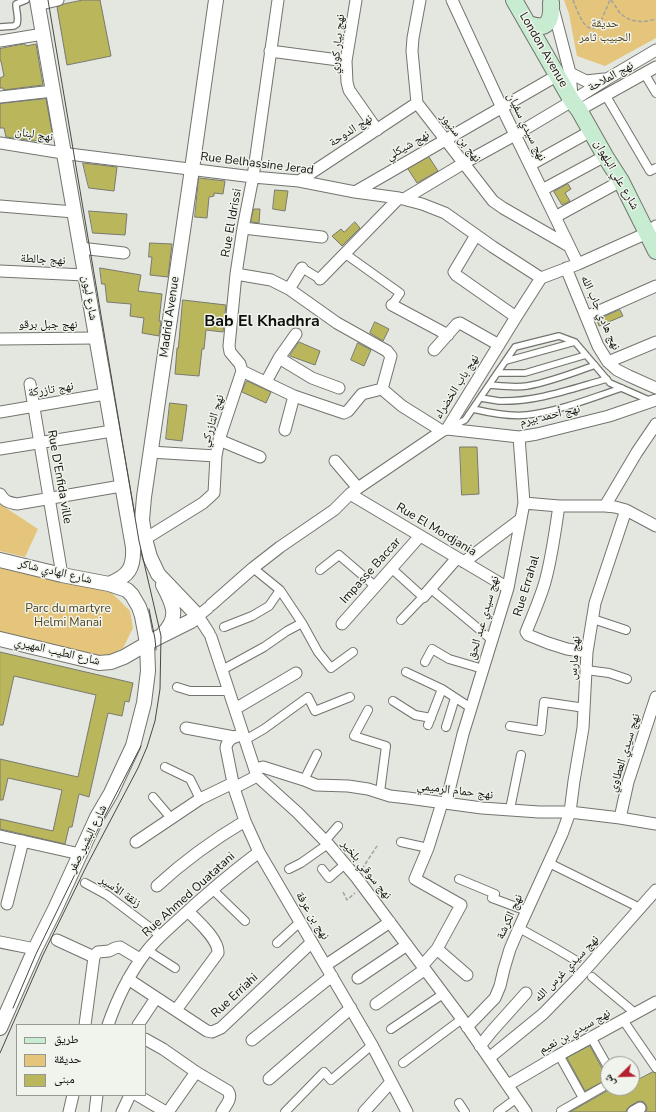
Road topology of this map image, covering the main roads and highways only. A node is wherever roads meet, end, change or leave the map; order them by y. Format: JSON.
{"nodes":[{"id":1,"x":514,"y":0,"type":"edge"},
{"id":2,"x":551,"y":1,"type":"edge"},
{"id":3,"x":527,"y":23,"type":"junction"},
{"id":4,"x":575,"y":106,"type":"joint"},
{"id":5,"x":653,"y":237,"type":"edge"}],
"edges":[{"from":1,"to":3,"type":"main road","name":"London Avenue"},
{"from":2,"to":3,"type":"main road"},
{"from":3,"to":4,"type":"main road","name":"London Avenue"},
{"from":4,"to":5,"type":"main road","name":"شارع علي البلهوان"}]}
